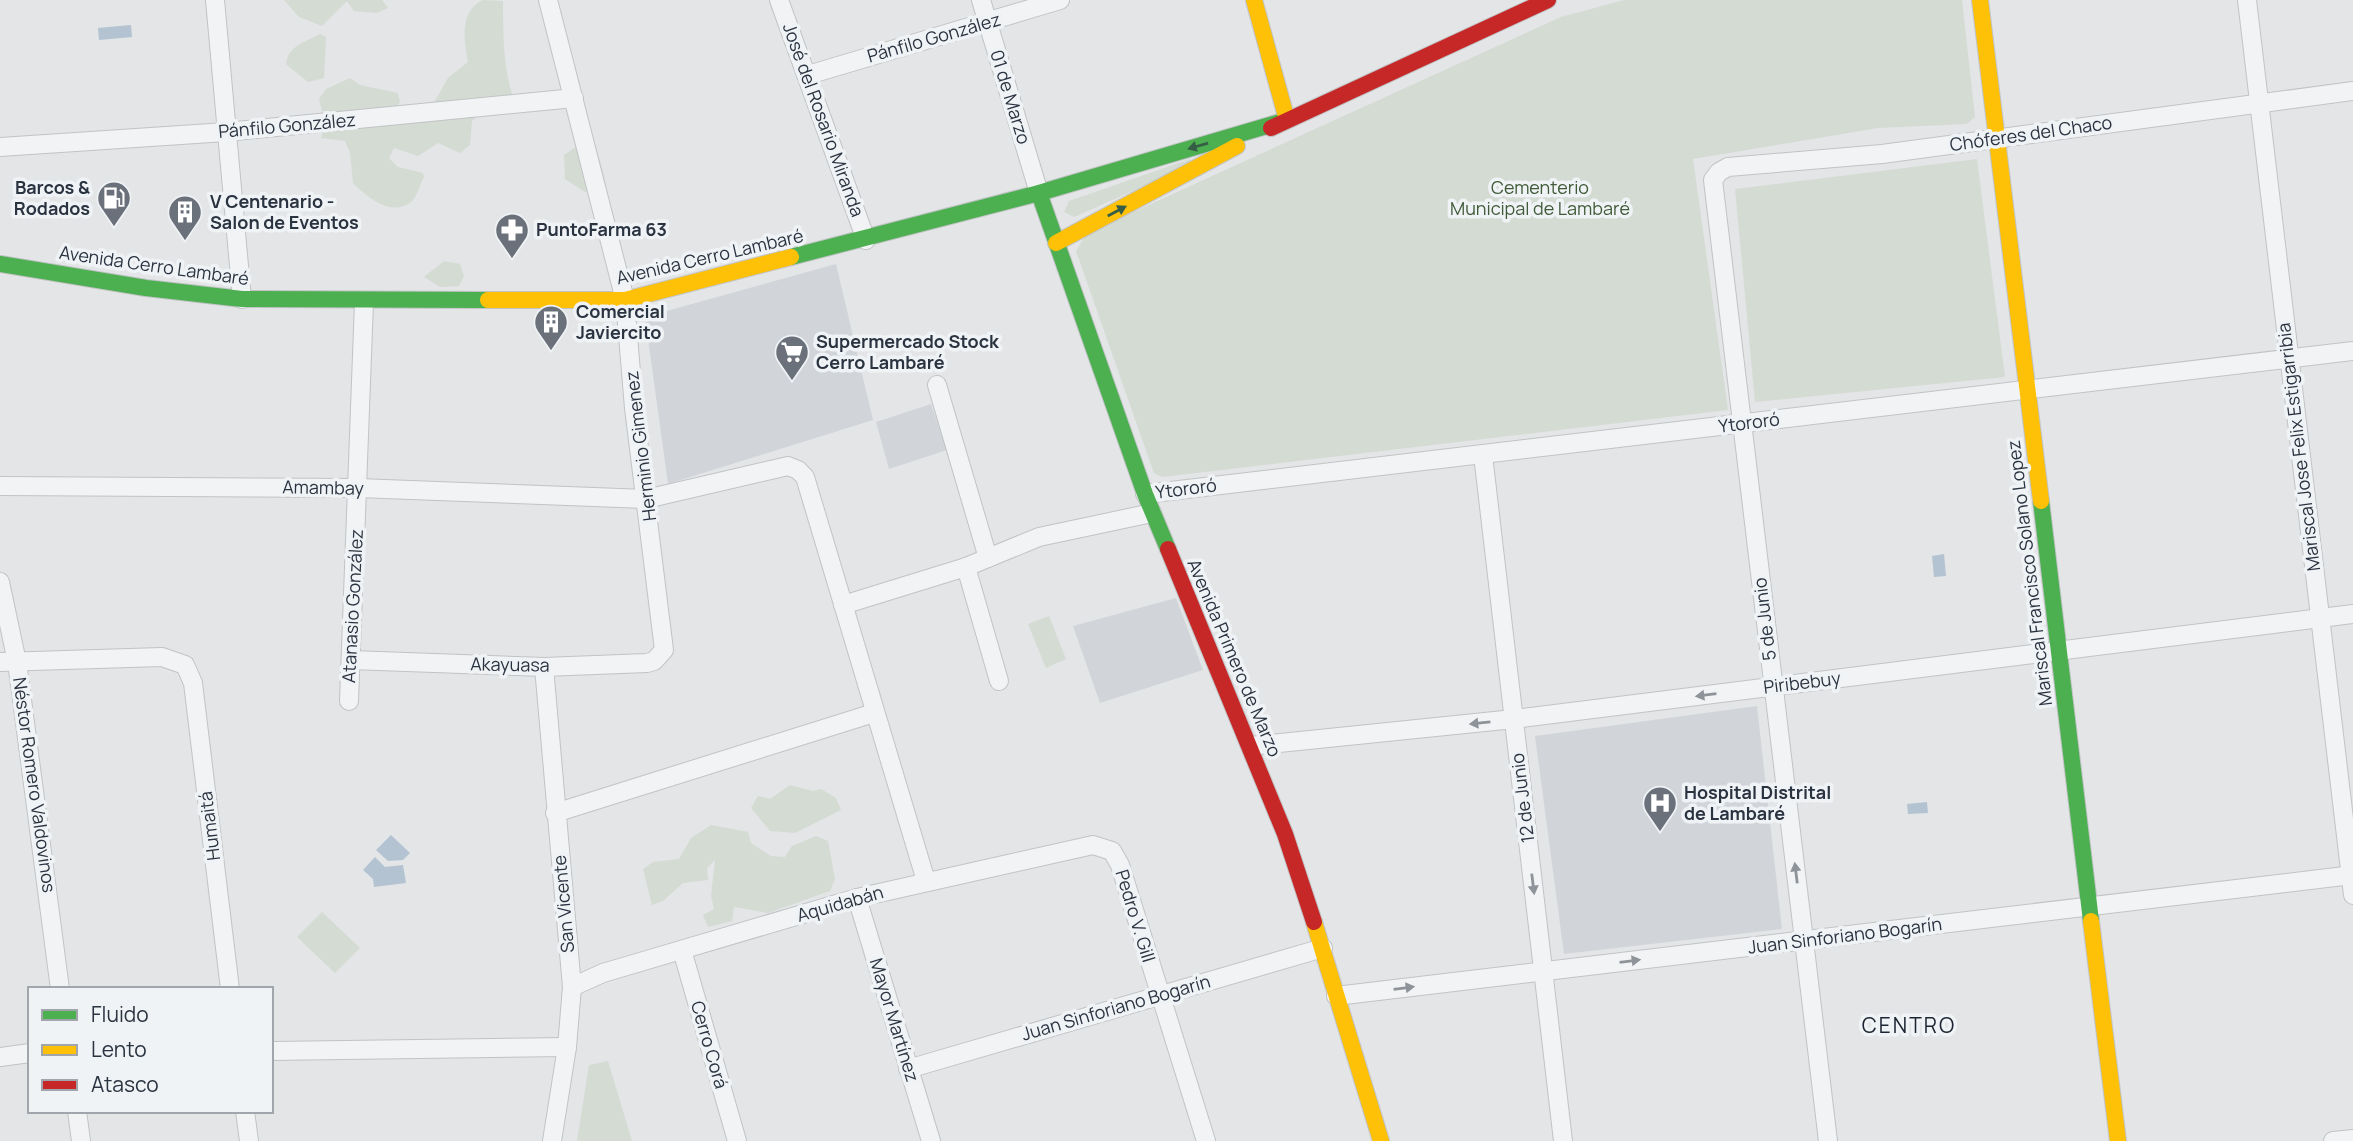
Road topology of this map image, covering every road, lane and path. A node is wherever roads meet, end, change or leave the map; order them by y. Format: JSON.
{"nodes":[{"id":1,"x":215,"y":0,"type":"edge"},
{"id":2,"x":548,"y":0,"type":"edge"},
{"id":3,"x":779,"y":0,"type":"edge"},
{"id":4,"x":981,"y":0,"type":"edge"},
{"id":5,"x":1059,"y":0,"type":"edge"},
{"id":6,"x":1254,"y":0,"type":"edge"},
{"id":7,"x":1548,"y":0,"type":"edge"},
{"id":8,"x":1980,"y":0,"type":"edge"},
{"id":9,"x":2247,"y":0,"type":"edge"},
{"id":10,"x":988,"y":22,"type":"junction"},
{"id":11,"x":808,"y":75,"type":"junction"},
{"id":12,"x":2353,"y":91,"type":"edge"},
{"id":13,"x":574,"y":97,"type":"junction"},
{"id":14,"x":2259,"y":103,"type":"junction"},
{"id":15,"x":1287,"y":120,"type":"junction"},
{"id":16,"x":226,"y":132,"type":"junction"},
{"id":17,"x":1997,"y":138,"type":"junction"},
{"id":18,"x":0,"y":147,"type":"edge"},
{"id":19,"x":1713,"y":180,"type":"joint"},
{"id":20,"x":1039,"y":193,"type":"junction"},
{"id":21,"x":866,"y":240,"type":"junction"},
{"id":22,"x":1056,"y":243,"type":"junction"},
{"id":23,"x":0,"y":264,"type":"edge"},
{"id":24,"x":242,"y":299,"type":"junction"},
{"id":25,"x":625,"y":300,"type":"junction"},
{"id":26,"x":364,"y":302,"type":"junction"},
{"id":27,"x":2353,"y":351,"type":"edge"},
{"id":28,"x":2289,"y":358,"type":"junction"},
{"id":29,"x":937,"y":385,"type":"dead end"},
{"id":30,"x":2027,"y":390,"type":"junction"},
{"id":31,"x":1742,"y":424,"type":"junction"},
{"id":32,"x":1483,"y":455,"type":"junction"},
{"id":33,"x":0,"y":485,"type":"edge"},
{"id":34,"x":358,"y":488,"type":"junction"},
{"id":35,"x":1145,"y":494,"type":"junction"},
{"id":36,"x":646,"y":499,"type":"junction"},
{"id":37,"x":1152,"y":513,"type":"junction"},
{"id":38,"x":988,"y":558,"type":"junction"},
{"id":39,"x":966,"y":567,"type":"junction"},
{"id":40,"x":0,"y":582,"type":"edge"},
{"id":41,"x":843,"y":605,"type":"junction"},
{"id":42,"x":2353,"y":614,"type":"edge"},
{"id":43,"x":2319,"y":618,"type":"junction"},
{"id":44,"x":664,"y":650,"type":"joint"},
{"id":45,"x":2059,"y":651,"type":"junction"},
{"id":46,"x":351,"y":660,"type":"junction"},
{"id":47,"x":9,"y":662,"type":"edge"},
{"id":48,"x":544,"y":667,"type":"junction"},
{"id":49,"x":999,"y":681,"type":"dead end"},
{"id":50,"x":1774,"y":687,"type":"junction"},
{"id":51,"x":349,"y":701,"type":"dead end"},
{"id":52,"x":874,"y":713,"type":"junction"},
{"id":53,"x":1514,"y":719,"type":"junction"},
{"id":54,"x":1250,"y":746,"type":"junction"},
{"id":55,"x":555,"y":813,"type":"junction"},
{"id":56,"x":1112,"y":852,"type":"joint"},
{"id":57,"x":2352,"y":875,"type":"edge"},
{"id":58,"x":926,"y":881,"type":"junction"},
{"id":59,"x":2353,"y":895,"type":"edge"},
{"id":60,"x":857,"y":898,"type":"junction"},
{"id":61,"x":2090,"y":906,"type":"junction"},
{"id":62,"x":1804,"y":940,"type":"junction"},
{"id":63,"x":1323,"y":947,"type":"junction"},
{"id":64,"x":682,"y":950,"type":"junction"},
{"id":65,"x":1543,"y":972,"type":"junction"},
{"id":66,"x":61,"y":987,"type":"edge"},
{"id":67,"x":230,"y":987,"type":"edge"},
{"id":68,"x":572,"y":987,"type":"junction"},
{"id":69,"x":1159,"y":994,"type":"junction"},
{"id":70,"x":1336,"y":996,"type":"junction"},
{"id":71,"x":567,"y":1047,"type":"junction"},
{"id":72,"x":273,"y":1051,"type":"edge"},
{"id":73,"x":28,"y":1053,"type":"edge"},
{"id":74,"x":0,"y":1057,"type":"edge"},
{"id":75,"x":908,"y":1069,"type":"junction"},
{"id":76,"x":77,"y":1113,"type":"edge"},
{"id":77,"x":245,"y":1113,"type":"edge"},
{"id":78,"x":2353,"y":1139,"type":"edge"},
{"id":79,"x":81,"y":1141,"type":"edge"},
{"id":80,"x":249,"y":1141,"type":"edge"},
{"id":81,"x":552,"y":1141,"type":"edge"},
{"id":82,"x":737,"y":1141,"type":"edge"},
{"id":83,"x":931,"y":1141,"type":"edge"},
{"id":84,"x":1206,"y":1141,"type":"edge"},
{"id":85,"x":1381,"y":1141,"type":"edge"},
{"id":86,"x":1563,"y":1141,"type":"edge"},
{"id":87,"x":1828,"y":1141,"type":"edge"},
{"id":88,"x":2118,"y":1141,"type":"edge"},
{"id":89,"x":2333,"y":1141,"type":"edge"}],
"edges":[{"from":1,"to":16,"type":"street"},
{"from":2,"to":13,"type":"street","name":"Herminio Gimenez"},
{"from":3,"to":11,"type":"street","name":"José del Rosario Miranda"},
{"from":4,"to":10,"type":"street","name":"01 de Marzo"},
{"from":5,"to":10,"type":"street","name":"Pánfilo González"},
{"from":6,"to":15,"type":"main road"},
{"from":7,"to":15,"type":"main road","name":"Avenida Cerro Lambaré"},
{"from":8,"to":17,"type":"main road","name":"Mariscal Francisco Solano Lopez"},
{"from":9,"to":14,"type":"street","name":"Mariscal Jose Felix Estigarribia"},
{"from":10,"to":11,"type":"street","name":"Pánfilo González"},
{"from":10,"to":20,"type":"street","name":"01 de Marzo"},
{"from":11,"to":21,"type":"street","name":"José del Rosario Miranda"},
{"from":12,"to":14,"type":"street","name":"Chóferes del Chaco"},
{"from":13,"to":16,"type":"street","name":"Pánfilo González"},
{"from":13,"to":25,"type":"street","name":"Herminio Gimenez"},
{"from":14,"to":17,"type":"street","name":"Chóferes del Chaco"},
{"from":14,"to":28,"type":"street","name":"Mariscal Jose Felix Estigarribia"},
{"from":15,"to":20,"type":"main road","name":"Avenida Cerro Lambaré","one_way":true},
{"from":22,"to":15,"type":"main road","name":"Avenida Cerro Lambaré","one_way":true},
{"from":16,"to":18,"type":"street","name":"Pánfilo González"},
{"from":16,"to":24,"type":"street"},
{"from":17,"to":19,"type":"street","name":"Chóferes del Chaco"},
{"from":17,"to":30,"type":"main road","name":"Mariscal Francisco Solano Lopez"},
{"from":19,"to":31,"type":"street","name":"5 de Junio"},
{"from":20,"to":21,"type":"main road","name":"Avenida Cerro Lambaré"},
{"from":20,"to":22,"type":"main road","name":"Avenida Primero de Marzo"},
{"from":21,"to":25,"type":"main road","name":"Avenida Cerro Lambaré"},
{"from":22,"to":35,"type":"main road","name":"Avenida Primero de Marzo"},
{"from":23,"to":24,"type":"main road","name":"Avenida Cerro Lambaré"},
{"from":24,"to":26,"type":"main road","name":"Avenida Cerro Lambaré"},
{"from":25,"to":26,"type":"main road","name":"Avenida Cerro Lambaré"},
{"from":25,"to":36,"type":"street","name":"Herminio Gimenez"},
{"from":26,"to":34,"type":"street","name":"Atanasio González"},
{"from":27,"to":28,"type":"street","name":"Ytororó"},
{"from":28,"to":30,"type":"street","name":"Ytororó"},
{"from":28,"to":43,"type":"street","name":"Mariscal Jose Felix Estigarribia"},
{"from":29,"to":38,"type":"street"},
{"from":30,"to":31,"type":"street","name":"Ytororó"},
{"from":30,"to":45,"type":"main road","name":"Mariscal Francisco Solano Lopez"},
{"from":31,"to":32,"type":"street","name":"Ytororó"},
{"from":31,"to":50,"type":"street","name":"5 de Junio"},
{"from":32,"to":35,"type":"street","name":"Ytororó"},
{"from":32,"to":53,"type":"street","name":"12 de Junio"},
{"from":33,"to":34,"type":"street","name":"Amambay"},
{"from":34,"to":36,"type":"street","name":"Amambay"},
{"from":34,"to":46,"type":"street","name":"Atanasio González"},
{"from":35,"to":37,"type":"main road","name":"Avenida Primero de Marzo"},
{"from":36,"to":41,"type":"street","name":"Amambay"},
{"from":36,"to":44,"type":"street","name":"Herminio Gimenez"},
{"from":37,"to":38,"type":"street","name":"Ytororó"},
{"from":37,"to":54,"type":"main road","name":"Avenida Primero de Marzo"},
{"from":38,"to":39,"type":"street","name":"Ytororó"},
{"from":39,"to":41,"type":"street","name":"Ytororó"},
{"from":39,"to":49,"type":"street"},
{"from":40,"to":47,"type":"street","name":"Néstor Romero Valdovinos"},
{"from":41,"to":52,"type":"street","name":"Amambay"},
{"from":42,"to":43,"type":"street","name":"Piribebuy"},
{"from":43,"to":45,"type":"street","name":"Piribebuy"},
{"from":43,"to":57,"type":"street","name":"Mariscal Jose Felix Estigarribia"},
{"from":44,"to":48,"type":"street","name":"Akayuasa"},
{"from":45,"to":50,"type":"street","name":"Piribebuy"},
{"from":45,"to":61,"type":"main road","name":"Mariscal Francisco Solano Lopez"},
{"from":46,"to":48,"type":"street","name":"Akayuasa"},
{"from":46,"to":51,"type":"street","name":"Atanasio González"},
{"from":47,"to":66,"type":"street","name":"Néstor Romero Valdovinos"},
{"from":47,"to":67,"type":"street","name":"Humaitá"},
{"from":48,"to":55,"type":"street","name":"San Vicente"},
{"from":50,"to":53,"type":"street","name":"Piribebuy","one_way":true},
{"from":62,"to":50,"type":"street","name":"5 de Junio","one_way":true},
{"from":52,"to":55,"type":"street"},
{"from":52,"to":58,"type":"street","name":"Amambay"},
{"from":53,"to":54,"type":"street","name":"Piribebuy","one_way":true},
{"from":53,"to":65,"type":"street","name":"12 de Junio","one_way":true},
{"from":54,"to":63,"type":"main road","name":"Avenida Primero de Marzo"},
{"from":55,"to":68,"type":"street","name":"San Vicente"},
{"from":56,"to":58,"type":"street","name":"Aquidabán"},
{"from":56,"to":69,"type":"street","name":"Pedro V. Gill"},
{"from":57,"to":59,"type":"street","name":"Mariscal Jose Felix Estigarribia"},
{"from":57,"to":61,"type":"street","name":"Juan Sinforiano Bogarín"},
{"from":58,"to":60,"type":"street","name":"Aquidabán"},
{"from":60,"to":64,"type":"street","name":"Aquidabán"},
{"from":60,"to":75,"type":"street","name":"Mayor Martínez"},
{"from":61,"to":62,"type":"street","name":"Juan Sinforiano Bogarín"},
{"from":61,"to":88,"type":"main road","name":"Mariscal Francisco Solano Lopez"},
{"from":65,"to":62,"type":"street","name":"Juan Sinforiano Bogarín","one_way":true},
{"from":62,"to":87,"type":"street","name":"5 de Junio"},
{"from":63,"to":69,"type":"street","name":"Juan Sinforiano Bogarín"},
{"from":63,"to":70,"type":"main road","name":"Avenida Primero de Marzo"},
{"from":64,"to":68,"type":"street","name":"Aquidabán"},
{"from":64,"to":82,"type":"street","name":"Cerro Corá"},
{"from":70,"to":65,"type":"street","name":"Juan Sinforiano Bogarín","one_way":true},
{"from":65,"to":86,"type":"street","name":"12 de Junio"},
{"from":68,"to":71,"type":"street","name":"San Vicente"},
{"from":69,"to":75,"type":"street","name":"Juan Sinforiano Bogarín"},
{"from":69,"to":84,"type":"street","name":"Pedro V. Gill"},
{"from":70,"to":85,"type":"main road","name":"Avenida Primero de Marzo"},
{"from":71,"to":72,"type":"street"},
{"from":71,"to":81,"type":"street","name":"San Vicente"},
{"from":73,"to":74,"type":"street"},
{"from":75,"to":83,"type":"street","name":"Mayor Martínez"},
{"from":76,"to":79,"type":"street"},
{"from":77,"to":80,"type":"street"},
{"from":78,"to":89,"type":"street"}]}
